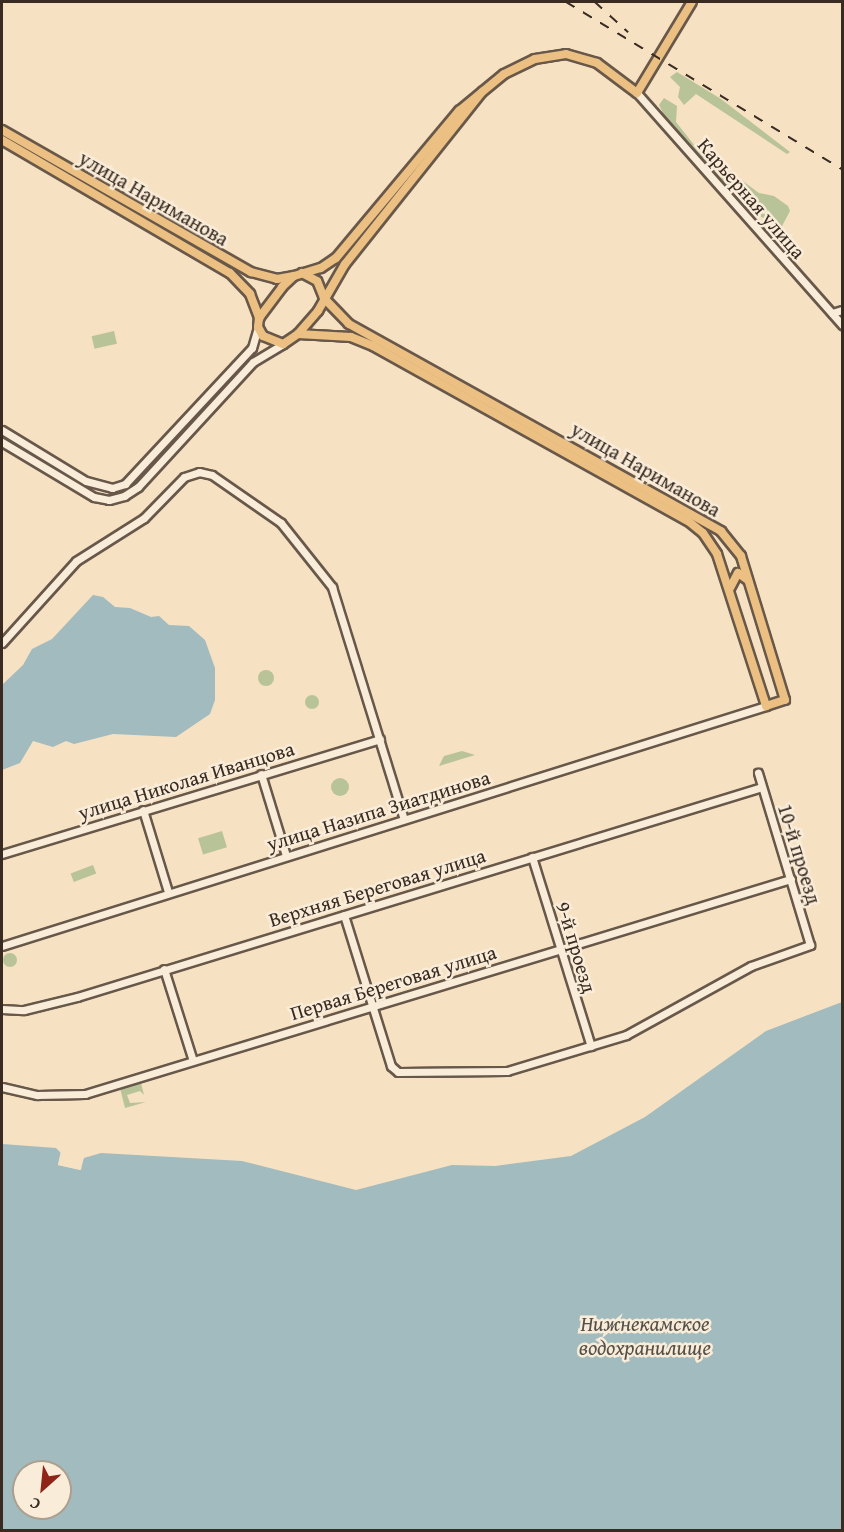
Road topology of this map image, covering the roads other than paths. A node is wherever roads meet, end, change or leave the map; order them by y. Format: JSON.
{"nodes":[{"id":1,"x":692,"y":2,"type":"edge"},
{"id":2,"x":483,"y":92,"type":"junction"},
{"id":3,"x":637,"y":93,"type":"junction"},
{"id":4,"x":2,"y":130,"type":"edge"},
{"id":5,"x":2,"y":141,"type":"edge"},
{"id":6,"x":298,"y":274,"type":"junction"},
{"id":7,"x":324,"y":297,"type":"junction"},
{"id":8,"x":843,"y":310,"type":"edge"},
{"id":9,"x":832,"y":313,"type":"junction"},
{"id":10,"x":258,"y":322,"type":"junction"},
{"id":11,"x":843,"y":325,"type":"edge"},
{"id":12,"x":298,"y":334,"type":"junction"},
{"id":13,"x":283,"y":344,"type":"junction"},
{"id":14,"x":2,"y":430,"type":"edge"},
{"id":15,"x":2,"y":442,"type":"edge"},
{"id":16,"x":750,"y":583,"type":"junction"},
{"id":17,"x":730,"y":588,"type":"junction"},
{"id":18,"x":2,"y":643,"type":"edge"},
{"id":19,"x":766,"y":706,"type":"junction"},
{"id":20,"x":380,"y":739,"type":"junction"},
{"id":21,"x":758,"y":773,"type":"dead end"},
{"id":22,"x":261,"y":774,"type":"junction"},
{"id":23,"x":762,"y":787,"type":"junction"},
{"id":24,"x":143,"y":810,"type":"junction"},
{"id":25,"x":404,"y":819,"type":"junction"},
{"id":26,"x":2,"y":854,"type":"edge"},
{"id":27,"x":286,"y":856,"type":"junction"},
{"id":28,"x":532,"y":857,"type":"junction"},
{"id":29,"x":791,"y":879,"type":"junction"},
{"id":30,"x":168,"y":892,"type":"junction"},
{"id":31,"x":345,"y":915,"type":"junction"},
{"id":32,"x":2,"y":946,"type":"edge"},
{"id":33,"x":559,"y":948,"type":"junction"},
{"id":34,"x":164,"y":969,"type":"junction"},
{"id":35,"x":372,"y":1006,"type":"junction"},
{"id":36,"x":2,"y":1009,"type":"edge"},
{"id":37,"x":591,"y":1046,"type":"junction"},
{"id":38,"x":193,"y":1061,"type":"junction"},
{"id":39,"x":2,"y":1087,"type":"edge"}],
"edges":[{"from":1,"to":3,"type":"main road"},
{"from":2,"to":3,"type":"main road"},
{"from":2,"to":6,"type":"main road"},
{"from":2,"to":7,"type":"main road"},
{"from":3,"to":9,"type":"street","name":"Карьерная улица"},
{"from":4,"to":6,"type":"main road","name":"улица Нариманова"},
{"from":5,"to":10,"type":"main road","name":"улица Нариманова"},
{"from":6,"to":7,"type":"main road","name":"улица Нариманова"},
{"from":6,"to":10,"type":"main road"},
{"from":7,"to":12,"type":"main road"},
{"from":7,"to":16,"type":"main road","name":"улица Нариманова"},
{"from":8,"to":9,"type":"street"},
{"from":9,"to":11,"type":"street","name":"Карьерная улица"},
{"from":10,"to":13,"type":"main road"},
{"from":10,"to":14,"type":"street"},
{"from":12,"to":13,"type":"main road"},
{"from":12,"to":17,"type":"main road","name":"улица Нариманова"},
{"from":13,"to":15,"type":"street"},
{"from":16,"to":17,"type":"main road"},
{"from":16,"to":19,"type":"main road","name":"улица Нариманова"},
{"from":17,"to":19,"type":"main road","name":"улица Нариманова"},
{"from":18,"to":20,"type":"street"},
{"from":19,"to":25,"type":"street","name":"улица Назипа Зиатдинова"},
{"from":20,"to":22,"type":"street","name":"улица Николая Иванцова"},
{"from":20,"to":25,"type":"street"},
{"from":21,"to":23,"type":"street","name":"10-й проезд"},
{"from":22,"to":24,"type":"street","name":"улица Николая Иванцова"},
{"from":22,"to":27,"type":"street"},
{"from":23,"to":28,"type":"street","name":"Верхняя Береговая улица"},
{"from":23,"to":29,"type":"street","name":"10-й проезд"},
{"from":24,"to":26,"type":"street","name":"улица Николая Иванцова"},
{"from":24,"to":30,"type":"street"},
{"from":25,"to":27,"type":"street","name":"улица Назипа Зиатдинова"},
{"from":27,"to":30,"type":"street","name":"улица Назипа Зиатдинова"},
{"from":28,"to":31,"type":"street","name":"Верхняя Береговая улица"},
{"from":28,"to":33,"type":"street","name":"9-й проезд"},
{"from":29,"to":33,"type":"street","name":"Первая Береговая улица"},
{"from":29,"to":37,"type":"street","name":"10-й проезд"},
{"from":30,"to":32,"type":"street","name":"улица Назипа Зиатдинова"},
{"from":31,"to":34,"type":"street","name":"Верхняя Береговая улица"},
{"from":31,"to":35,"type":"street"},
{"from":33,"to":35,"type":"street","name":"Первая Береговая улица"},
{"from":33,"to":37,"type":"street","name":"9-й проезд"},
{"from":34,"to":36,"type":"street","name":"Верхняя Береговая улица"},
{"from":34,"to":38,"type":"street"},
{"from":35,"to":37,"type":"street"},
{"from":35,"to":38,"type":"street","name":"Первая Береговая улица"},
{"from":38,"to":39,"type":"street","name":"Первая Береговая улица"}]}
